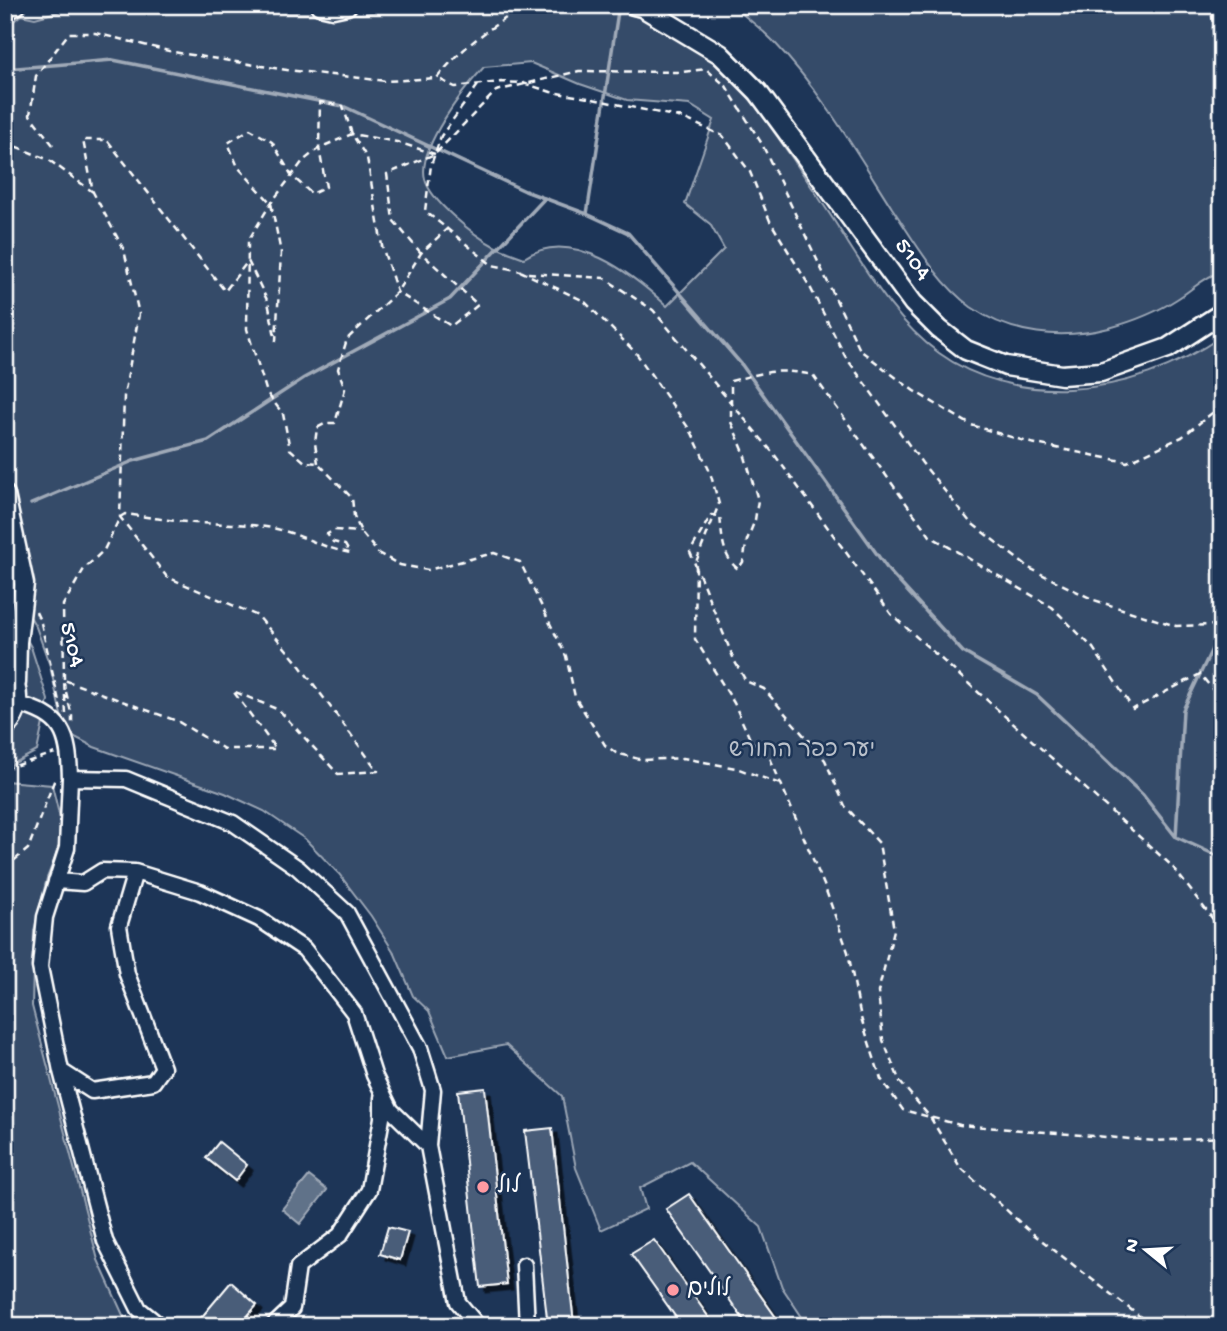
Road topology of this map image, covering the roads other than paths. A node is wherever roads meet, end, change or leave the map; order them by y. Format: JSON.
{"nodes":[{"id":1,"x":16,"y":5,"type":"edge"},
{"id":2,"x":320,"y":5,"type":"edge"},
{"id":3,"x":348,"y":5,"type":"edge"},
{"id":4,"x":634,"y":5,"type":"edge"},
{"id":5,"x":5,"y":11,"type":"edge"},
{"id":6,"x":1222,"y":313,"type":"edge"},
{"id":7,"x":5,"y":495,"type":"edge"},
{"id":8,"x":20,"y":607,"type":"junction"},
{"id":9,"x":5,"y":638,"type":"edge"},
{"id":10,"x":10,"y":676,"type":"edge"},
{"id":11,"x":17,"y":704,"type":"junction"},
{"id":12,"x":5,"y":727,"type":"edge"},
{"id":13,"x":64,"y":775,"type":"junction"},
{"id":14,"x":135,"y":872,"type":"junction"},
{"id":15,"x":56,"y":881,"type":"junction"},
{"id":16,"x":61,"y":1070,"type":"junction"},
{"id":17,"x":382,"y":1091,"type":"junction"},
{"id":18,"x":428,"y":1146,"type":"junction"},
{"id":19,"x":524,"y":1265,"type":"dead end"},
{"id":20,"x":160,"y":1326,"type":"edge"},
{"id":21,"x":273,"y":1326,"type":"edge"},
{"id":22,"x":478,"y":1326,"type":"edge"},
{"id":23,"x":527,"y":1326,"type":"edge"}],
"edges":[{"from":1,"to":5,"type":"street"},
{"from":2,"to":3,"type":"street"},
{"from":4,"to":6,"type":"street","name":"5104"},
{"from":7,"to":8,"type":"street"},
{"from":8,"to":9,"type":"street"},
{"from":8,"to":10,"type":"street"},
{"from":10,"to":11,"type":"street"},
{"from":11,"to":12,"type":"street"},
{"from":11,"to":13,"type":"street"},
{"from":13,"to":15,"type":"street"},
{"from":13,"to":18,"type":"street"},
{"from":14,"to":15,"type":"street"},
{"from":14,"to":16,"type":"street"},
{"from":14,"to":17,"type":"street"},
{"from":15,"to":16,"type":"street"},
{"from":16,"to":20,"type":"street"},
{"from":17,"to":18,"type":"street"},
{"from":17,"to":21,"type":"street"},
{"from":18,"to":22,"type":"street"},
{"from":19,"to":23,"type":"street"}]}
